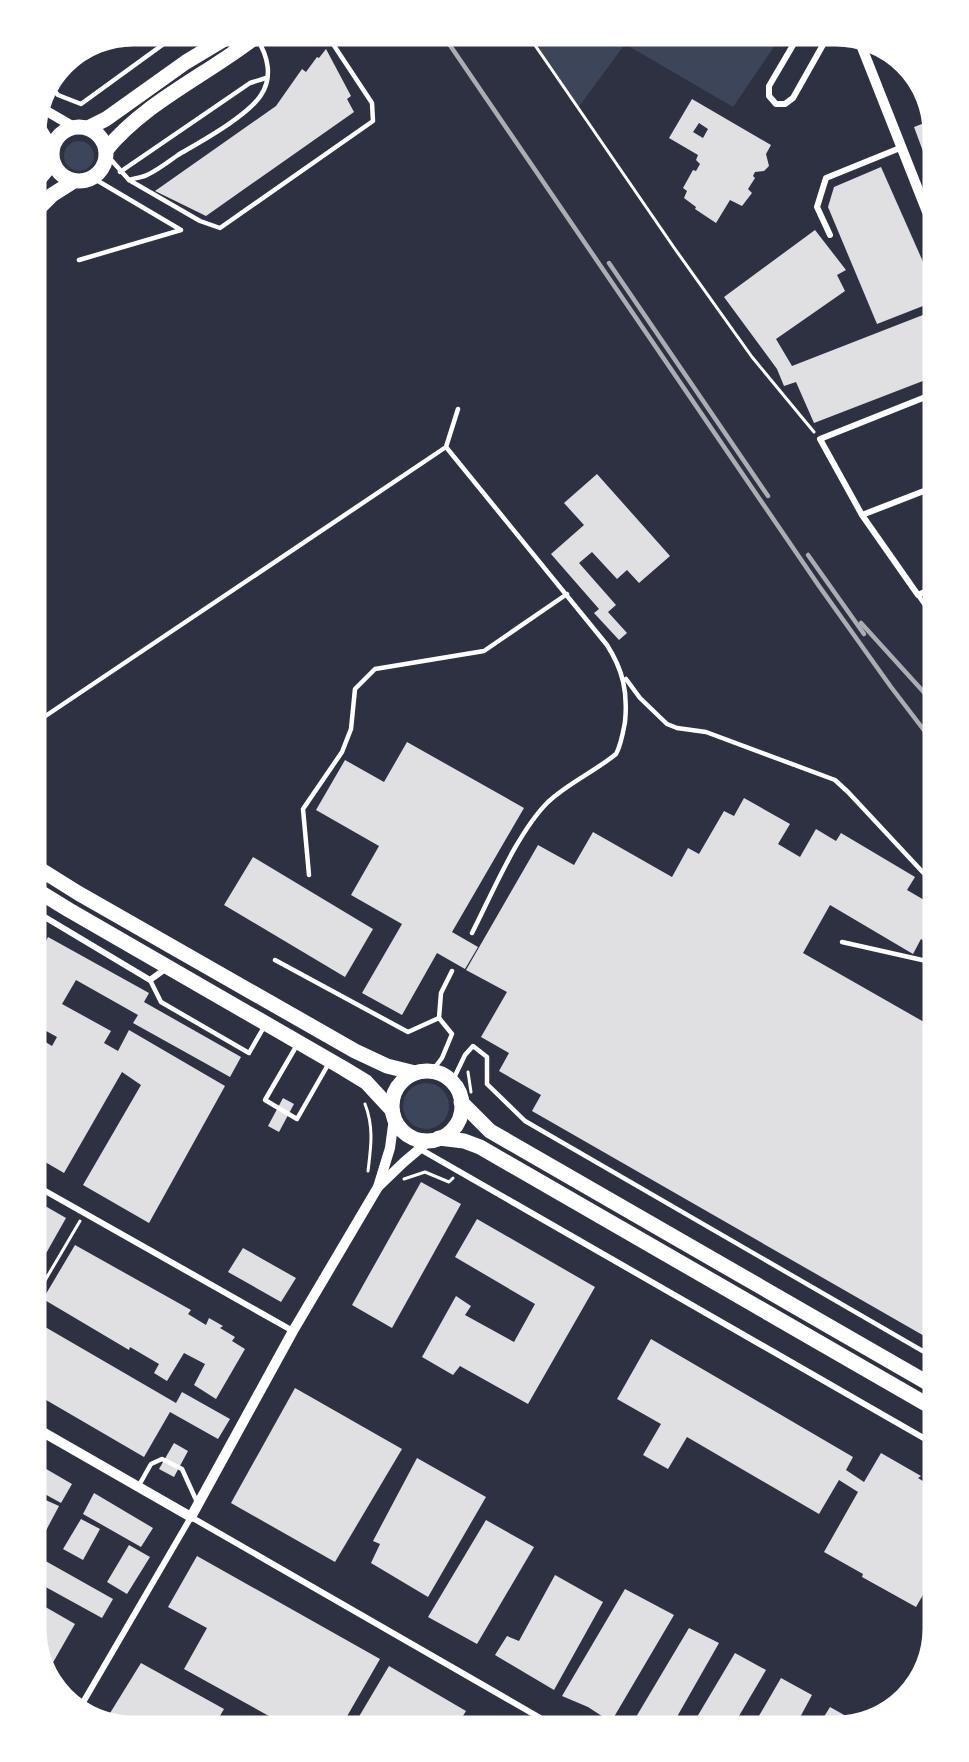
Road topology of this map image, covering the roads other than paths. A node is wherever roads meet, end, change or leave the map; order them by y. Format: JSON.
{"nodes":[{"id":1,"x":161,"y":45,"type":"edge"},
{"id":2,"x":213,"y":45,"type":"edge"},
{"id":3,"x":245,"y":45,"type":"edge"},
{"id":4,"x":262,"y":45,"type":"edge"},
{"id":5,"x":334,"y":45,"type":"edge"},
{"id":6,"x":793,"y":45,"type":"edge"},
{"id":7,"x":823,"y":45,"type":"edge"},
{"id":8,"x":863,"y":50,"type":"edge"},
{"id":9,"x":267,"y":78,"type":"junction"},
{"id":10,"x":55,"y":92,"type":"edge"},
{"id":11,"x":48,"y":111,"type":"edge"},
{"id":12,"x":81,"y":128,"type":"junction"},
{"id":13,"x":45,"y":137,"type":"edge"},
{"id":14,"x":900,"y":148,"type":"junction"},
{"id":15,"x":106,"y":152,"type":"junction"},
{"id":16,"x":45,"y":153,"type":"edge"},
{"id":17,"x":53,"y":153,"type":"junction"},
{"id":18,"x":45,"y":167,"type":"edge"},
{"id":19,"x":120,"y":172,"type":"junction"},
{"id":20,"x":93,"y":178,"type":"junction"},
{"id":21,"x":129,"y":180,"type":"junction"},
{"id":22,"x":74,"y":181,"type":"junction"},
{"id":23,"x":923,"y":192,"type":"edge"},
{"id":24,"x":45,"y":202,"type":"edge"},
{"id":25,"x":830,"y":235,"type":"dead end"},
{"id":26,"x":79,"y":260,"type":"dead end"},
{"id":27,"x":924,"y":398,"type":"edge"},
{"id":28,"x":458,"y":409,"type":"dead end"},
{"id":29,"x":446,"y":447,"type":"junction"},
{"id":30,"x":924,"y":491,"type":"edge"},
{"id":31,"x":862,"y":515,"type":"junction"},
{"id":32,"x":924,"y":592,"type":"edge"},
{"id":33,"x":567,"y":594,"type":"junction"},
{"id":34,"x":918,"y":595,"type":"junction"},
{"id":35,"x":924,"y":604,"type":"edge"},
{"id":36,"x":618,"y":663,"type":"junction"},
{"id":37,"x":45,"y":716,"type":"edge"},
{"id":38,"x":45,"y":872,"type":"edge"},
{"id":39,"x":924,"y":873,"type":"edge"},
{"id":40,"x":309,"y":875,"type":"dead end"},
{"id":41,"x":45,"y":895,"type":"edge"},
{"id":42,"x":45,"y":917,"type":"edge"},
{"id":43,"x":472,"y":933,"type":"dead end"},
{"id":44,"x":842,"y":942,"type":"dead end"},
{"id":45,"x":276,"y":960,"type":"dead end"},
{"id":46,"x":924,"y":960,"type":"edge"},
{"id":47,"x":168,"y":967,"type":"junction"},
{"id":48,"x":452,"y":971,"type":"dead end"},
{"id":49,"x":150,"y":980,"type":"junction"},
{"id":50,"x":439,"y":1018,"type":"junction"},
{"id":51,"x":266,"y":1023,"type":"junction"},
{"id":52,"x":299,"y":1042,"type":"junction"},
{"id":53,"x":330,"y":1061,"type":"junction"},
{"id":54,"x":432,"y":1071,"type":"junction"},
{"id":55,"x":416,"y":1072,"type":"junction"},
{"id":56,"x":452,"y":1082,"type":"junction"},
{"id":57,"x":461,"y":1102,"type":"junction"},
{"id":58,"x":393,"y":1114,"type":"junction"},
{"id":59,"x":430,"y":1143,"type":"junction"},
{"id":60,"x":378,"y":1187,"type":"junction"},
{"id":61,"x":45,"y":1191,"type":"edge"},
{"id":62,"x":292,"y":1331,"type":"junction"},
{"id":63,"x":924,"y":1352,"type":"edge"},
{"id":64,"x":924,"y":1381,"type":"edge"},
{"id":65,"x":924,"y":1403,"type":"edge"},
{"id":66,"x":45,"y":1433,"type":"edge"},
{"id":67,"x":924,"y":1438,"type":"edge"},
{"id":68,"x":138,"y":1487,"type":"junction"},
{"id":69,"x":198,"y":1504,"type":"junction"},
{"id":70,"x":191,"y":1517,"type":"junction"},
{"id":71,"x":83,"y":1701,"type":"edge"},
{"id":72,"x":539,"y":1717,"type":"edge"}],
"edges":[{"from":1,"to":10,"type":"lane"},
{"from":2,"to":12,"type":"highway"},
{"from":3,"to":15,"type":"highway"},
{"from":4,"to":9,"type":"lane"},
{"from":5,"to":21,"type":"lane"},
{"from":6,"to":7,"type":"street"},
{"from":8,"to":14,"type":"street"},
{"from":9,"to":19,"type":"lane"},
{"from":9,"to":21,"type":"lane"},
{"from":11,"to":12,"type":"street"},
{"from":12,"to":15,"type":"highway"},
{"from":12,"to":17,"type":"highway"},
{"from":13,"to":17,"type":"street"},
{"from":14,"to":23,"type":"street"},
{"from":14,"to":25,"type":"street"},
{"from":15,"to":19,"type":"lane"},
{"from":15,"to":20,"type":"highway"},
{"from":16,"to":17,"type":"street"},
{"from":17,"to":18,"type":"highway"},
{"from":17,"to":22,"type":"highway"},
{"from":19,"to":21,"type":"lane"},
{"from":20,"to":22,"type":"highway"},
{"from":20,"to":26,"type":"lane"},
{"from":22,"to":24,"type":"highway"},
{"from":27,"to":31,"type":"street"},
{"from":28,"to":29,"type":"lane"},
{"from":29,"to":33,"type":"lane"},
{"from":29,"to":37,"type":"lane"},
{"from":30,"to":31,"type":"street"},
{"from":31,"to":34,"type":"street"},
{"from":32,"to":34,"type":"street"},
{"from":33,"to":36,"type":"lane"},
{"from":33,"to":40,"type":"lane"},
{"from":34,"to":35,"type":"lane"},
{"from":36,"to":39,"type":"lane"},
{"from":36,"to":43,"type":"lane"},
{"from":38,"to":55,"type":"highway"},
{"from":41,"to":47,"type":"highway"},
{"from":42,"to":49,"type":"street"},
{"from":44,"to":46,"type":"lane"},
{"from":45,"to":50,"type":"lane"},
{"from":47,"to":49,"type":"street"},
{"from":47,"to":51,"type":"highway"},
{"from":48,"to":50,"type":"lane"},
{"from":49,"to":51,"type":"lane"},
{"from":50,"to":54,"type":"lane"},
{"from":51,"to":52,"type":"highway"},
{"from":52,"to":53,"type":"highway"},
{"from":52,"to":53,"type":"lane"},
{"from":53,"to":58,"type":"highway"},
{"from":54,"to":55,"type":"highway"},
{"from":54,"to":56,"type":"highway"},
{"from":55,"to":58,"type":"highway"},
{"from":56,"to":57,"type":"highway"},
{"from":56,"to":63,"type":"lane"},
{"from":57,"to":59,"type":"highway"},
{"from":57,"to":64,"type":"highway"},
{"from":58,"to":59,"type":"highway"},
{"from":58,"to":60,"type":"street"},
{"from":59,"to":60,"type":"street"},
{"from":59,"to":65,"type":"highway"},
{"from":59,"to":67,"type":"street"},
{"from":60,"to":62,"type":"street"},
{"from":61,"to":62,"type":"street"},
{"from":62,"to":69,"type":"street"},
{"from":66,"to":68,"type":"street"},
{"from":68,"to":69,"type":"lane"},
{"from":68,"to":70,"type":"street"},
{"from":69,"to":70,"type":"street"},
{"from":70,"to":71,"type":"street"},
{"from":70,"to":72,"type":"street"}]}
